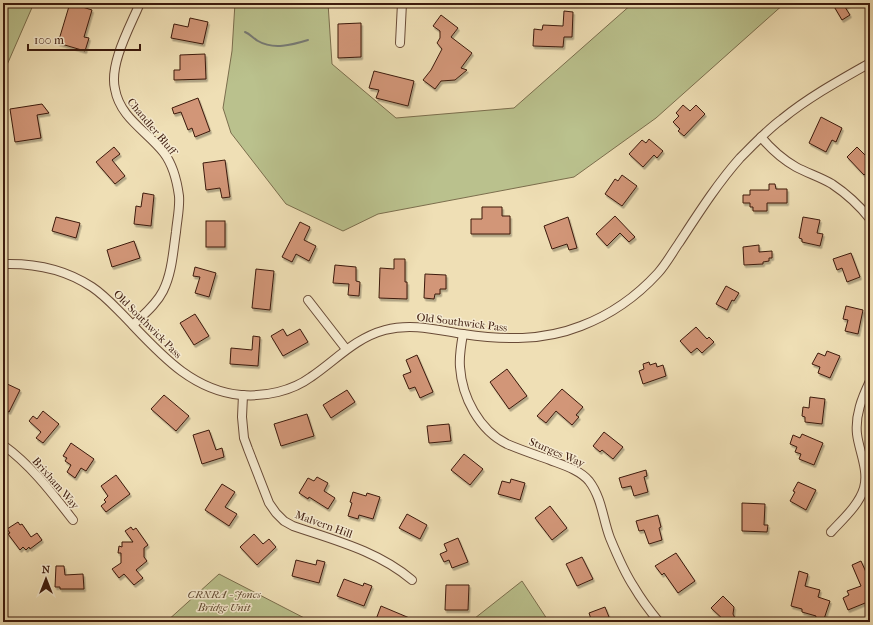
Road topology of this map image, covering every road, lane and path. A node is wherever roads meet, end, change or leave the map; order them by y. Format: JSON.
{"nodes":[{"id":1,"x":140,"y":3,"type":"edge"},
{"id":2,"x":402,"y":3,"type":"edge"},
{"id":3,"x":400,"y":43,"type":"dead end"},
{"id":4,"x":870,"y":63,"type":"edge"},
{"id":5,"x":761,"y":137,"type":"junction"},
{"id":6,"x":870,"y":219,"type":"edge"},
{"id":7,"x":3,"y":264,"type":"edge"},
{"id":8,"x":308,"y":300,"type":"dead end"},
{"id":9,"x":133,"y":325,"type":"junction"},
{"id":10,"x":463,"y":334,"type":"junction"},
{"id":11,"x":346,"y":349,"type":"junction"},
{"id":12,"x":870,"y":381,"type":"edge"},
{"id":13,"x":243,"y":395,"type":"junction"},
{"id":14,"x":3,"y":445,"type":"edge"},
{"id":15,"x":868,"y":478,"type":"edge"},
{"id":16,"x":73,"y":520,"type":"dead end"},
{"id":17,"x":831,"y":532,"type":"dead end"},
{"id":18,"x":412,"y":580,"type":"dead end"},
{"id":19,"x":659,"y":622,"type":"edge"}],
"edges":[{"from":1,"to":9,"type":"street","name":"Chandler Bluff"},
{"from":2,"to":3,"type":"street"},
{"from":4,"to":5,"type":"street","name":"Old Southwick Pass"},
{"from":5,"to":6,"type":"street"},
{"from":5,"to":10,"type":"street","name":"Old Southwick Pass"},
{"from":7,"to":9,"type":"street","name":"Old Southwick Pass"},
{"from":8,"to":11,"type":"street"},
{"from":9,"to":13,"type":"street","name":"Old Southwick Pass"},
{"from":10,"to":11,"type":"street","name":"Old Southwick Pass"},
{"from":10,"to":19,"type":"street","name":"Sturges Way"},
{"from":11,"to":13,"type":"street","name":"Old Southwick Pass"},
{"from":12,"to":15,"type":"street"},
{"from":13,"to":18,"type":"street","name":"Malvern Hill"},
{"from":14,"to":16,"type":"street","name":"Brixham Way"},
{"from":15,"to":17,"type":"street"}]}
